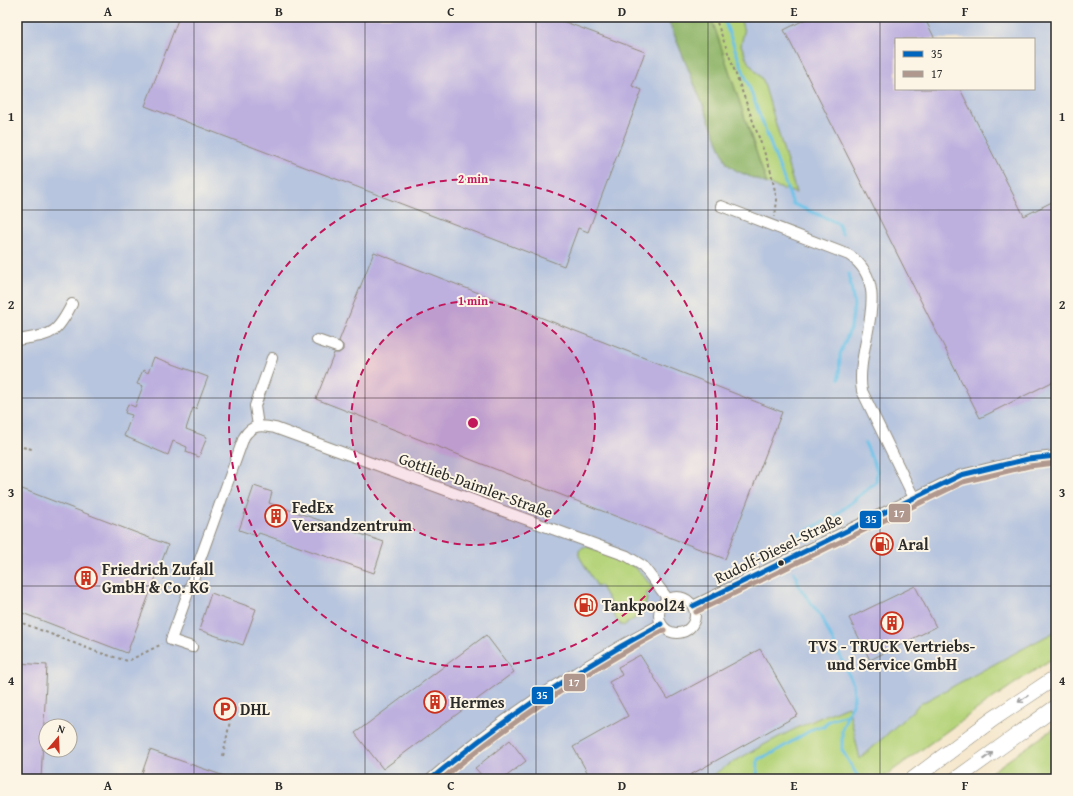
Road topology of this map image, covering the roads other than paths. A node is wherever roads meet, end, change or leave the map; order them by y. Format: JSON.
{"nodes":[{"id":1,"x":721,"y":206,"type":"dead end"},
{"id":2,"x":72,"y":304,"type":"dead end"},
{"id":3,"x":17,"y":340,"type":"edge"},
{"id":4,"x":317,"y":340,"type":"dead end"},
{"id":5,"x":337,"y":347,"type":"dead end"},
{"id":6,"x":272,"y":358,"type":"dead end"},
{"id":7,"x":258,"y":426,"type":"junction"},
{"id":8,"x":1056,"y":456,"type":"edge"},
{"id":9,"x":914,"y":498,"type":"junction"},
{"id":10,"x":668,"y":599,"type":"junction"},
{"id":11,"x":693,"y":606,"type":"junction"},
{"id":12,"x":661,"y":624,"type":"junction"},
{"id":13,"x":192,"y":647,"type":"dead end"},
{"id":14,"x":1056,"y":677,"type":"edge"},
{"id":15,"x":1056,"y":707,"type":"edge"},
{"id":16,"x":431,"y":779,"type":"edge"},
{"id":17,"x":913,"y":779,"type":"edge"},
{"id":18,"x":956,"y":779,"type":"edge"}],
"edges":[{"from":1,"to":9,"type":"street"},
{"from":2,"to":3,"type":"street"},
{"from":4,"to":5,"type":"street"},
{"from":6,"to":7,"type":"street"},
{"from":7,"to":10,"type":"street","name":"Gottlieb-Daimler-Straße"},
{"from":7,"to":13,"type":"street"},
{"from":8,"to":9,"type":"street","name":"Rudolf-Diesel-Straße"},
{"from":9,"to":11,"type":"street","name":"Rudolf-Diesel-Straße"},
{"from":10,"to":11,"type":"street"},
{"from":10,"to":12,"type":"street"},
{"from":11,"to":12,"type":"street"},
{"from":12,"to":16,"type":"street"},
{"from":14,"to":17,"type":"highway","one_way":true},
{"from":18,"to":15,"type":"highway","one_way":true}]}
